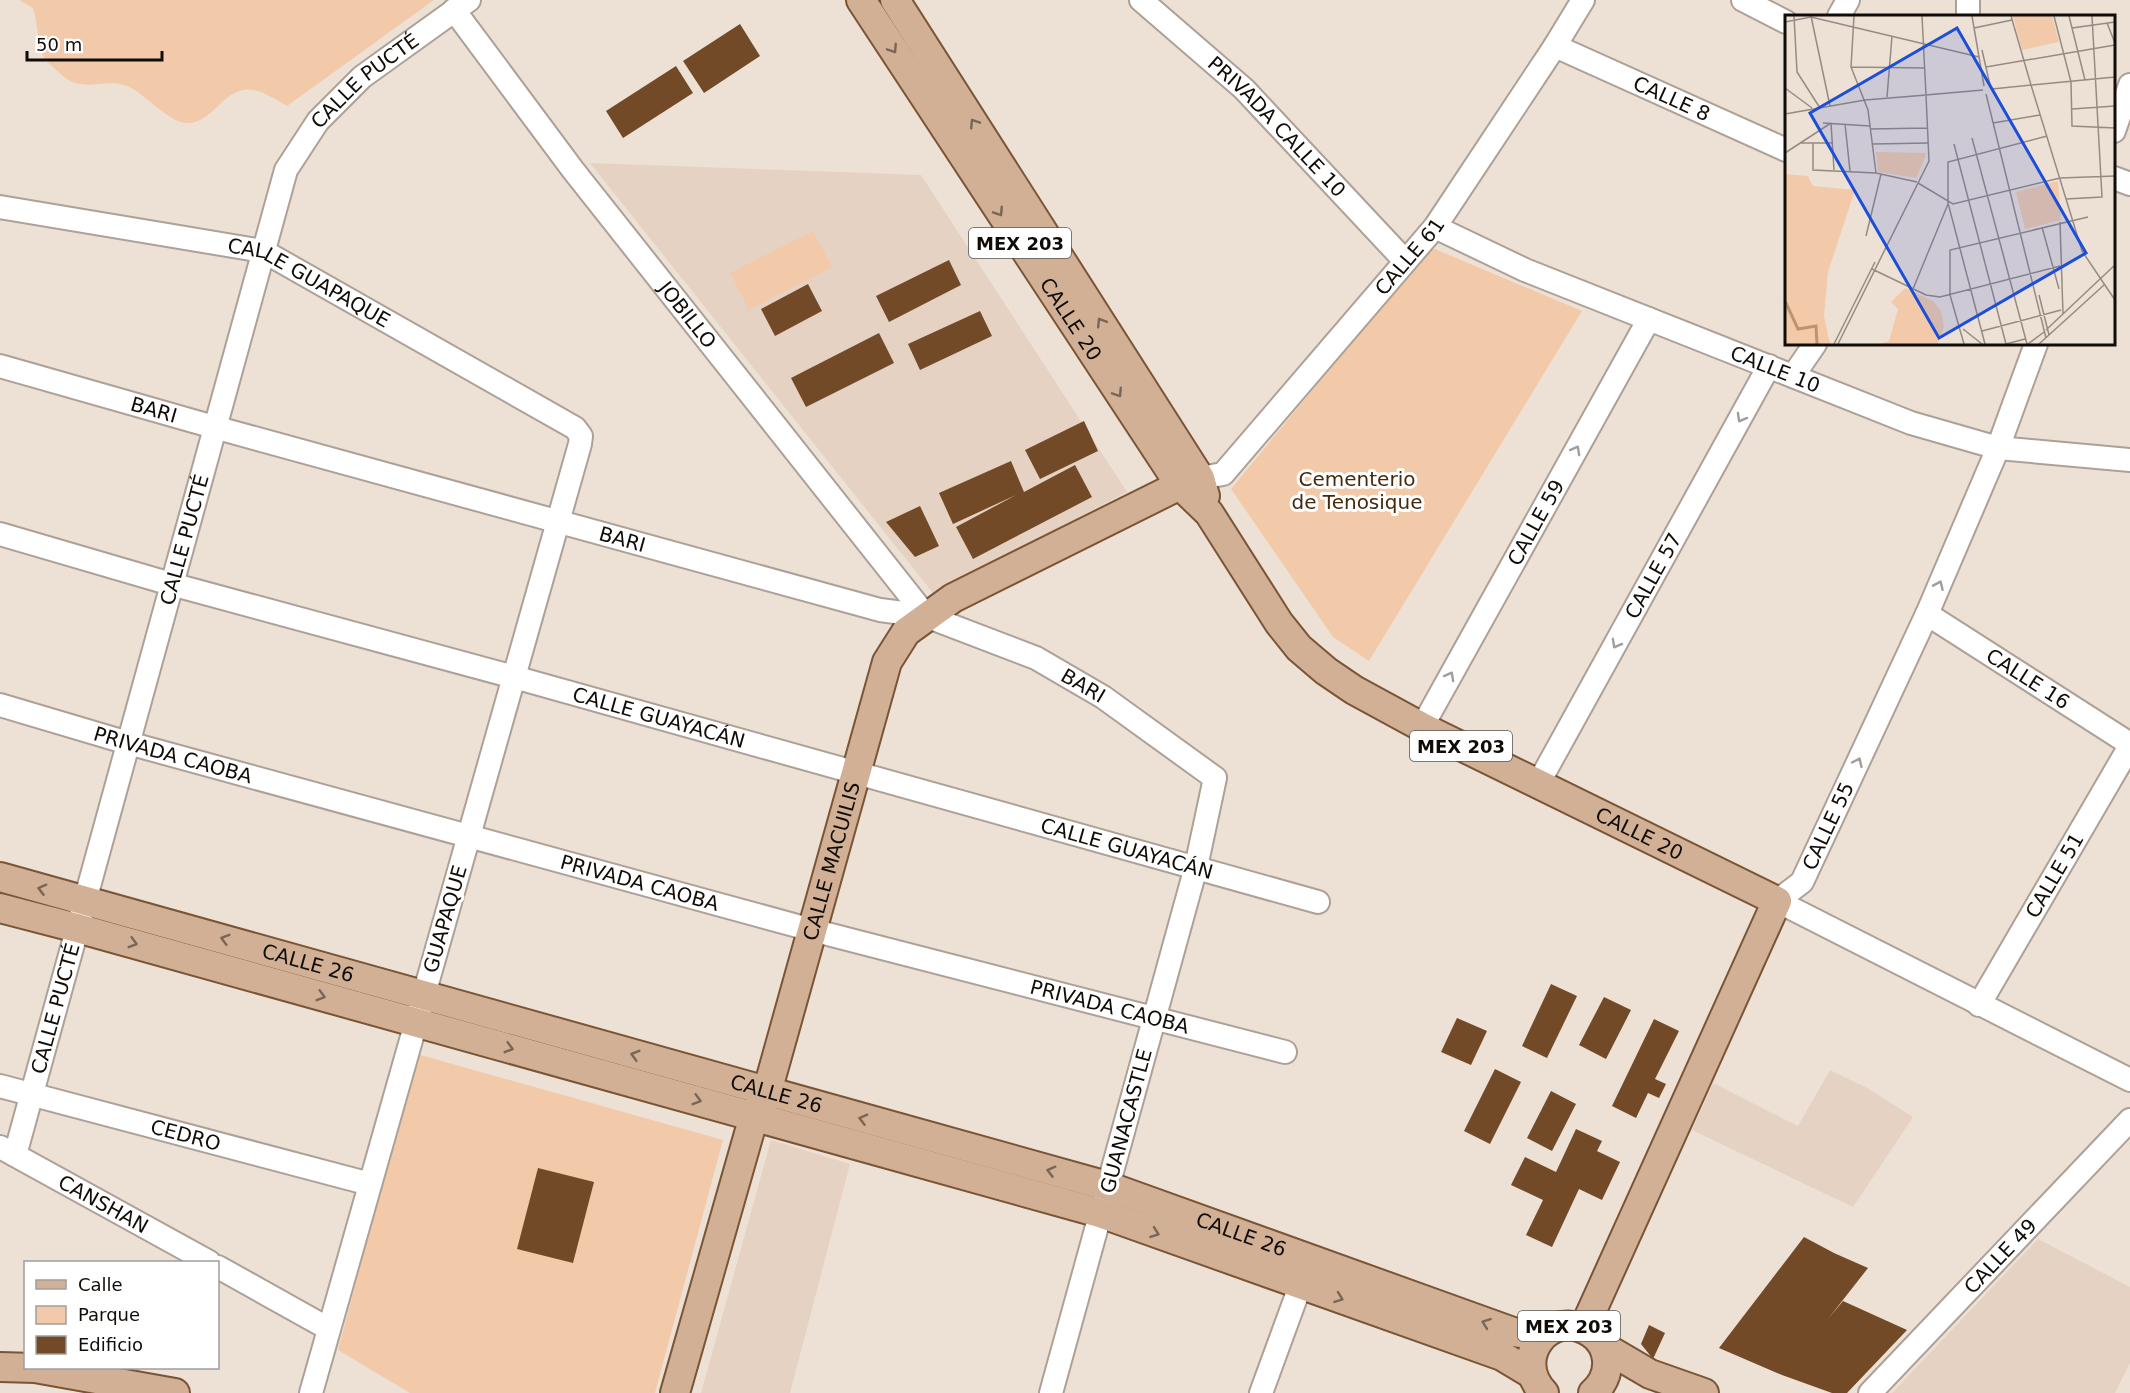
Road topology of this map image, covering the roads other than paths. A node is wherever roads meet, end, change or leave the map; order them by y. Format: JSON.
{"nodes":[{"id":1,"x":861,"y":0,"type":"edge"},
{"id":2,"x":895,"y":0,"type":"edge"},
{"id":3,"x":1141,"y":0,"type":"edge"},
{"id":4,"x":1583,"y":0,"type":"edge"},
{"id":5,"x":1743,"y":0,"type":"edge"},
{"id":6,"x":1848,"y":0,"type":"edge"},
{"id":7,"x":462,"y":5,"type":"edge"},
{"id":8,"x":1840,"y":15,"type":"edge"},
{"id":9,"x":1785,"y":21,"type":"edge"},
{"id":10,"x":1555,"y":46,"type":"junction"},
{"id":11,"x":2129,"y":92,"type":"edge"},
{"id":12,"x":2115,"y":128,"type":"edge"},
{"id":13,"x":1785,"y":150,"type":"edge"},
{"id":14,"x":985,"y":165,"type":"junction"},
{"id":15,"x":2115,"y":178,"type":"edge"},
{"id":16,"x":2130,"y":184,"type":"edge"},
{"id":17,"x":0,"y":207,"type":"edge"},
{"id":18,"x":1435,"y":227,"type":"junction"},
{"id":19,"x":263,"y":251,"type":"junction"},
{"id":20,"x":1405,"y":261,"type":"junction"},
{"id":21,"x":1649,"y":319,"type":"junction"},
{"id":22,"x":1814,"y":345,"type":"edge"},
{"id":23,"x":2036,"y":345,"type":"edge"},
{"id":24,"x":0,"y":366,"type":"edge"},
{"id":25,"x":1769,"y":366,"type":"junction"},
{"id":26,"x":1793,"y":376,"type":"junction"},
{"id":27,"x":214,"y":427,"type":"junction"},
{"id":28,"x":580,"y":444,"type":"joint"},
{"id":29,"x":1998,"y":448,"type":"junction"},
{"id":30,"x":2130,"y":460,"type":"edge"},
{"id":31,"x":1190,"y":482,"type":"junction"},
{"id":32,"x":558,"y":522,"type":"junction"},
{"id":33,"x":0,"y":534,"type":"edge"},
{"id":34,"x":171,"y":584,"type":"junction"},
{"id":35,"x":1926,"y":614,"type":"junction"},
{"id":36,"x":926,"y":616,"type":"junction"},
{"id":37,"x":514,"y":677,"type":"junction"},
{"id":38,"x":0,"y":705,"type":"edge"},
{"id":39,"x":1422,"y":727,"type":"junction"},
{"id":40,"x":128,"y":743,"type":"junction"},
{"id":41,"x":2130,"y":745,"type":"edge"},
{"id":42,"x":857,"y":772,"type":"junction"},
{"id":43,"x":1215,"y":778,"type":"joint"},
{"id":44,"x":1538,"y":784,"type":"junction"},
{"id":45,"x":469,"y":835,"type":"junction"},
{"id":46,"x":1196,"y":867,"type":"junction"},
{"id":47,"x":0,"y":878,"type":"edge"},
{"id":48,"x":85,"y":900,"type":"junction"},
{"id":49,"x":1777,"y":901,"type":"junction"},
{"id":50,"x":1318,"y":902,"type":"dead end"},
{"id":51,"x":0,"y":908,"type":"edge"},
{"id":52,"x":77,"y":928,"type":"junction"},
{"id":53,"x":812,"y":930,"type":"junction"},
{"id":54,"x":424,"y":995,"type":"junction"},
{"id":55,"x":1979,"y":1005,"type":"junction"},
{"id":56,"x":1154,"y":1018,"type":"junction"},
{"id":57,"x":416,"y":1022,"type":"junction"},
{"id":58,"x":1285,"y":1052,"type":"dead end"},
{"id":59,"x":2130,"y":1080,"type":"edge"},
{"id":60,"x":0,"y":1086,"type":"edge"},
{"id":61,"x":31,"y":1095,"type":"junction"},
{"id":62,"x":760,"y":1104,"type":"junction"},
{"id":63,"x":2130,"y":1120,"type":"edge"},
{"id":64,"x":7,"y":1151,"type":"edge"},
{"id":65,"x":370,"y":1184,"type":"junction"},
{"id":66,"x":1104,"y":1200,"type":"junction"},
{"id":67,"x":204,"y":1261,"type":"edge"},
{"id":68,"x":219,"y":1269,"type":"edge"},
{"id":69,"x":1305,"y":1273,"type":"junction"},
{"id":70,"x":329,"y":1329,"type":"junction"},
{"id":71,"x":1542,"y":1336,"type":"junction"},
{"id":72,"x":1594,"y":1338,"type":"junction"},
{"id":73,"x":0,"y":1367,"type":"edge"},
{"id":74,"x":24,"y":1368,"type":"edge"},
{"id":75,"x":39,"y":1369,"type":"edge"},
{"id":76,"x":1538,"y":1384,"type":"edge"},
{"id":77,"x":110,"y":1387,"type":"edge"},
{"id":78,"x":175,"y":1393,"type":"edge"},
{"id":79,"x":311,"y":1393,"type":"edge"},
{"id":80,"x":675,"y":1393,"type":"edge"},
{"id":81,"x":1051,"y":1393,"type":"edge"},
{"id":82,"x":1261,"y":1393,"type":"edge"},
{"id":83,"x":1593,"y":1393,"type":"edge"},
{"id":84,"x":1704,"y":1393,"type":"edge"},
{"id":85,"x":1870,"y":1393,"type":"edge"}],
"edges":[{"from":1,"to":14,"type":"main road","name":"CALLE 20","number":"MEX 203","one_way":true},
{"from":14,"to":2,"type":"main road","name":"CALLE 20","number":"MEX 203","one_way":true},
{"from":3,"to":20,"type":"street","name":"PRIVADA CALLE 10"},
{"from":4,"to":10,"type":"street","name":"CALLE 61"},
{"from":5,"to":9,"type":"street"},
{"from":6,"to":8,"type":"street"},
{"from":7,"to":19,"type":"street","name":"CALLE PUCTÉ"},
{"from":7,"to":36,"type":"street","name":"JOBILLO"},
{"from":10,"to":13,"type":"street","name":"CALLE 8"},
{"from":10,"to":18,"type":"street","name":"CALLE 61"},
{"from":11,"to":12,"type":"street"},
{"from":14,"to":31,"type":"main road","name":"CALLE 20","number":"MEX 203"},
{"from":15,"to":16,"type":"street"},
{"from":17,"to":19,"type":"street","name":"CALLE GUAPAQUE"},
{"from":18,"to":20,"type":"street","name":"CALLE 61"},
{"from":18,"to":21,"type":"street","name":"CALLE 10"},
{"from":19,"to":27,"type":"street","name":"CALLE PUCTÉ"},
{"from":19,"to":28,"type":"street","name":"CALLE GUAPAQUE"},
{"from":20,"to":31,"type":"street","name":"CALLE 61"},
{"from":21,"to":25,"type":"street","name":"CALLE 10"},
{"from":39,"to":21,"type":"street","name":"CALLE 59","one_way":true},
{"from":22,"to":26,"type":"street"},
{"from":23,"to":29,"type":"street","name":"CALLE 55"},
{"from":24,"to":27,"type":"street","name":"BARI"},
{"from":25,"to":26,"type":"street","name":"CALLE 10"},
{"from":25,"to":44,"type":"street","name":"CALLE 57","one_way":true},
{"from":26,"to":29,"type":"street","name":"CALLE 10"},
{"from":27,"to":32,"type":"street","name":"BARI"},
{"from":27,"to":34,"type":"street","name":"CALLE PUCTÉ"},
{"from":28,"to":32,"type":"street","name":"GUAPAQUE"},
{"from":29,"to":30,"type":"street","name":"CALLE 10"},
{"from":35,"to":29,"type":"street","name":"CALLE 55","one_way":true},
{"from":31,"to":36,"type":"main road","name":"CALLE MACUILIS"},
{"from":31,"to":39,"type":"main road","name":"CALLE 20","number":"MEX 203"},
{"from":32,"to":36,"type":"street","name":"BARI"},
{"from":32,"to":37,"type":"street","name":"GUAPAQUE"},
{"from":33,"to":34,"type":"street","name":"CALLE GUAYACÁN"},
{"from":34,"to":37,"type":"street","name":"CALLE GUAYACÁN"},
{"from":34,"to":40,"type":"street","name":"CALLE PUCTÉ"},
{"from":35,"to":41,"type":"street","name":"CALLE 16"},
{"from":49,"to":35,"type":"street","name":"CALLE 55","one_way":true},
{"from":36,"to":42,"type":"main road","name":"CALLE MACUILIS"},
{"from":36,"to":43,"type":"street","name":"BARI"},
{"from":37,"to":42,"type":"street","name":"CALLE GUAYACÁN"},
{"from":37,"to":45,"type":"street","name":"GUAPAQUE"},
{"from":38,"to":40,"type":"street","name":"PRIVADA CAOBA"},
{"from":39,"to":44,"type":"main road","name":"CALLE 20","number":"MEX 203"},
{"from":40,"to":45,"type":"street","name":"PRIVADA CAOBA"},
{"from":40,"to":48,"type":"street","name":"CALLE PUCTÉ"},
{"from":41,"to":55,"type":"street","name":"CALLE 51"},
{"from":42,"to":46,"type":"street","name":"CALLE GUAYACÁN"},
{"from":42,"to":53,"type":"main road","name":"CALLE MACUILIS"},
{"from":43,"to":46,"type":"street","name":"GUANACASTLE"},
{"from":44,"to":49,"type":"main road","name":"CALLE 20","number":"MEX 203"},
{"from":45,"to":53,"type":"street","name":"PRIVADA CAOBA"},
{"from":45,"to":54,"type":"street","name":"GUAPAQUE"},
{"from":46,"to":50,"type":"street","name":"CALLE GUAYACÁN"},
{"from":46,"to":56,"type":"street","name":"GUANACASTLE"},
{"from":48,"to":47,"type":"main road","name":"CALLE 26","one_way":true},
{"from":48,"to":52,"type":"street","name":"CALLE PUCTÉ"},
{"from":54,"to":48,"type":"main road","name":"CALLE 26","one_way":true},
{"from":49,"to":55,"type":"street","name":"CALLE 20"},
{"from":49,"to":72,"type":"main road","name":"CALLE 55","number":"MEX 203"},
{"from":51,"to":52,"type":"main road","name":"CALLE 26"},
{"from":52,"to":57,"type":"main road","name":"CALLE 26","one_way":true},
{"from":52,"to":61,"type":"street","name":"CALLE PUCTÉ"},
{"from":53,"to":56,"type":"street","name":"PRIVADA CAOBA"},
{"from":53,"to":62,"type":"main road","name":"CALLE MACUILIS"},
{"from":54,"to":57,"type":"street","name":"GUAPAQUE"},
{"from":62,"to":54,"type":"main road","name":"CALLE 26","one_way":true},
{"from":55,"to":59,"type":"street","name":"CALLE 20"},
{"from":56,"to":58,"type":"street","name":"PRIVADA CAOBA"},
{"from":56,"to":66,"type":"street","name":"GUANACASTLE"},
{"from":57,"to":62,"type":"main road","name":"CALLE 26","one_way":true},
{"from":57,"to":65,"type":"street","name":"GUAPAQUE"},
{"from":60,"to":61,"type":"street","name":"CEDRO"},
{"from":61,"to":64,"type":"street","name":"CALLE PUCTÉ"},
{"from":61,"to":65,"type":"street","name":"CEDRO"},
{"from":62,"to":66,"type":"main road","name":"CALLE 26"},
{"from":62,"to":80,"type":"main road","name":"CALLE MACUILIS"},
{"from":63,"to":85,"type":"street","name":"CALLE 49"},
{"from":64,"to":67,"type":"street","name":"CANSHAN"},
{"from":65,"to":70,"type":"street","name":"GUAPAQUE"},
{"from":66,"to":69,"type":"main road","name":"CALLE 26"},
{"from":66,"to":81,"type":"street","name":"GUANACASTLE"},
{"from":68,"to":70,"type":"street"},
{"from":71,"to":69,"type":"main road","name":"CALLE 26","one_way":true},
{"from":69,"to":76,"type":"main road","name":"CALLE 26","one_way":true},
{"from":69,"to":82,"type":"street"},
{"from":70,"to":79,"type":"street","name":"GUAPAQUE"},
{"from":71,"to":72,"type":"main road","number":"MEX 203"},
{"from":71,"to":76,"type":"main road","number":"MEX 203"},
{"from":72,"to":83,"type":"main road","number":"MEX 203"},
{"from":72,"to":84,"type":"main road"},
{"from":73,"to":74,"type":"main road"},
{"from":75,"to":77,"type":"main road"},
{"from":77,"to":78,"type":"main road"}]}
